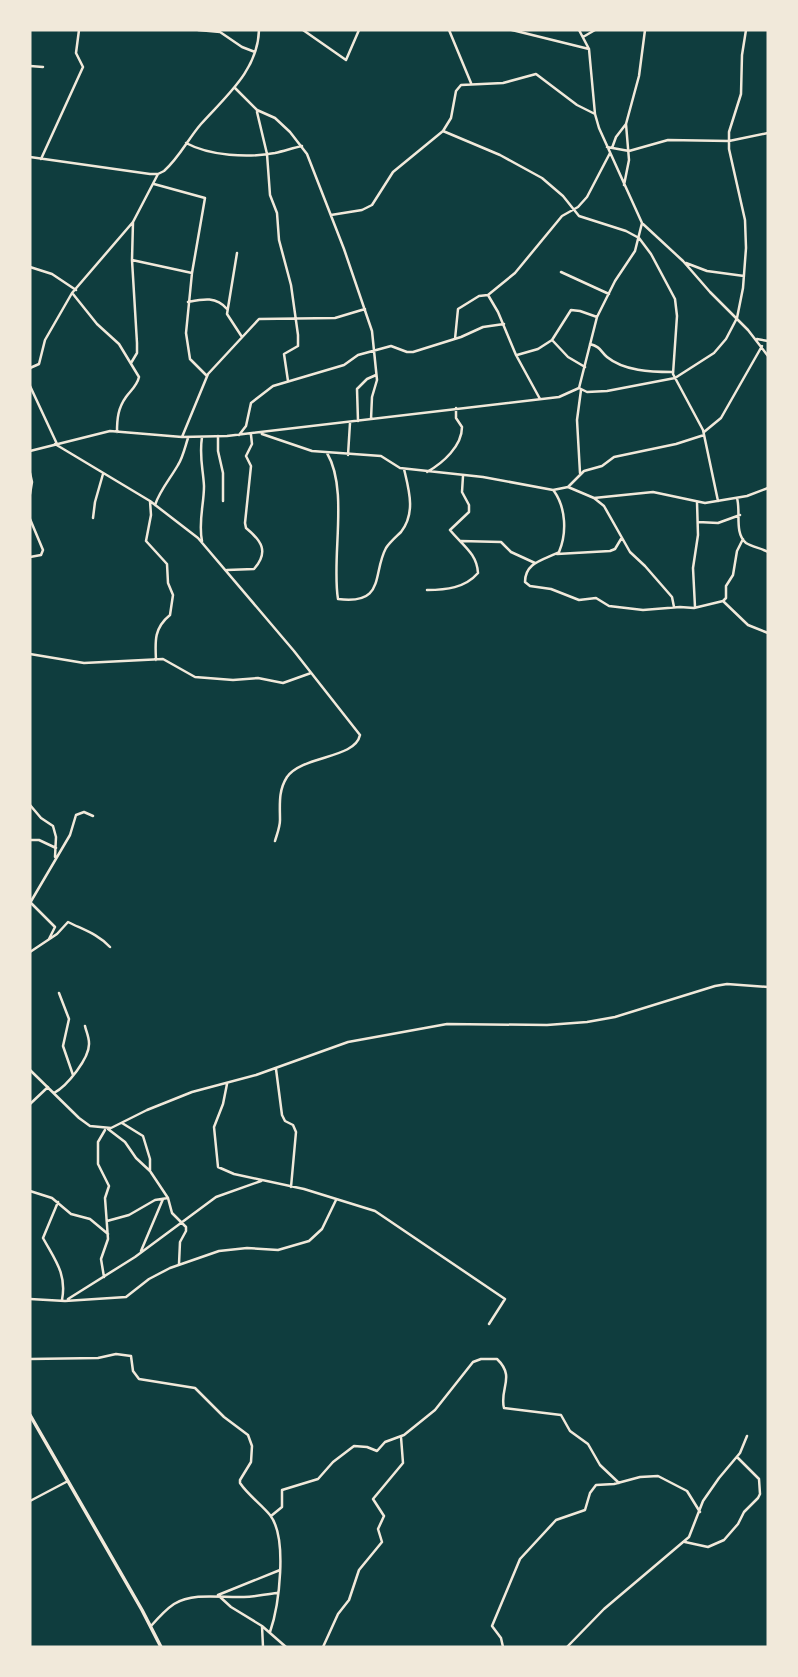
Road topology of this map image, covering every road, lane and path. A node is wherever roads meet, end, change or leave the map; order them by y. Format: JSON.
{"nodes":[{"id":1,"x":79,"y":30,"type":"edge"},
{"id":2,"x":198,"y":30,"type":"edge"},
{"id":3,"x":259,"y":30,"type":"edge"},
{"id":4,"x":303,"y":30,"type":"edge"},
{"id":5,"x":359,"y":30,"type":"edge"},
{"id":6,"x":449,"y":30,"type":"edge"},
{"id":7,"x":512,"y":30,"type":"edge"},
{"id":8,"x":579,"y":30,"type":"edge"},
{"id":9,"x":595,"y":30,"type":"edge"},
{"id":10,"x":645,"y":30,"type":"edge"},
{"id":11,"x":746,"y":30,"type":"edge"},
{"id":12,"x":583,"y":37,"type":"junction"},
{"id":13,"x":589,"y":48,"type":"junction"},
{"id":14,"x":256,"y":52,"type":"junction"},
{"id":15,"x":30,"y":66,"type":"edge"},
{"id":16,"x":43,"y":67,"type":"dead end"},
{"id":17,"x":471,"y":83,"type":"junction"},
{"id":18,"x":235,"y":88,"type":"junction"},
{"id":19,"x":257,"y":110,"type":"junction"},
{"id":20,"x":595,"y":114,"type":"junction"},
{"id":21,"x":626,"y":124,"type":"junction"},
{"id":22,"x":443,"y":131,"type":"junction"},
{"id":23,"x":768,"y":133,"type":"edge"},
{"id":24,"x":295,"y":138,"type":"junction"},
{"id":25,"x":729,"y":141,"type":"junction"},
{"id":26,"x":186,"y":144,"type":"junction"},
{"id":27,"x":302,"y":146,"type":"junction"},
{"id":28,"x":610,"y":148,"type":"junction"},
{"id":29,"x":290,"y":149,"type":"junction"},
{"id":30,"x":629,"y":151,"type":"junction"},
{"id":31,"x":610,"y":152,"type":"junction"},
{"id":32,"x":267,"y":154,"type":"junction"},
{"id":33,"x":30,"y":157,"type":"edge"},
{"id":34,"x":41,"y":159,"type":"junction"},
{"id":35,"x":158,"y":174,"type":"junction"},
{"id":36,"x":154,"y":184,"type":"junction"},
{"id":37,"x":624,"y":185,"type":"junction"},
{"id":38,"x":573,"y":211,"type":"junction"},
{"id":39,"x":330,"y":215,"type":"junction"},
{"id":40,"x":133,"y":222,"type":"junction"},
{"id":41,"x":642,"y":223,"type":"junction"},
{"id":42,"x":639,"y":238,"type":"junction"},
{"id":43,"x":237,"y":253,"type":"dead end"},
{"id":44,"x":132,"y":260,"type":"junction"},
{"id":45,"x":683,"y":261,"type":"junction"},
{"id":46,"x":30,"y":267,"type":"edge"},
{"id":47,"x":561,"y":272,"type":"dead end"},
{"id":48,"x":192,"y":273,"type":"junction"},
{"id":49,"x":744,"y":276,"type":"junction"},
{"id":50,"x":74,"y":292,"type":"junction"},
{"id":51,"x":609,"y":294,"type":"junction"},
{"id":52,"x":488,"y":295,"type":"junction"},
{"id":53,"x":188,"y":302,"type":"junction"},
{"id":54,"x":365,"y":309,"type":"junction"},
{"id":55,"x":227,"y":310,"type":"junction"},
{"id":56,"x":597,"y":317,"type":"junction"},
{"id":57,"x":296,"y":318,"type":"junction"},
{"id":58,"x":737,"y":318,"type":"junction"},
{"id":59,"x":504,"y":324,"type":"junction"},
{"id":60,"x":242,"y":337,"type":"junction"},
{"id":61,"x":456,"y":339,"type":"junction"},
{"id":62,"x":757,"y":339,"type":"junction"},
{"id":63,"x":552,"y":340,"type":"junction"},
{"id":64,"x":768,"y":341,"type":"edge"},
{"id":65,"x":590,"y":344,"type":"junction"},
{"id":66,"x":762,"y":346,"type":"junction"},
{"id":67,"x":375,"y":352,"type":"junction"},
{"id":68,"x":516,"y":355,"type":"junction"},
{"id":69,"x":768,"y":356,"type":"edge"},
{"id":70,"x":131,"y":363,"type":"junction"},
{"id":71,"x":585,"y":367,"type":"junction"},
{"id":72,"x":30,"y":368,"type":"edge"},
{"id":73,"x":672,"y":372,"type":"junction"},
{"id":74,"x":376,"y":375,"type":"junction"},
{"id":75,"x":207,"y":376,"type":"junction"},
{"id":76,"x":675,"y":378,"type":"junction"},
{"id":77,"x":288,"y":381,"type":"junction"},
{"id":78,"x":30,"y":386,"type":"edge"},
{"id":79,"x":580,"y":389,"type":"junction"},
{"id":80,"x":540,"y":399,"type":"junction"},
{"id":81,"x":456,"y":408,"type":"junction"},
{"id":82,"x":371,"y":419,"type":"junction"},
{"id":83,"x":358,"y":421,"type":"junction"},
{"id":84,"x":351,"y":422,"type":"junction"},
{"id":85,"x":117,"y":432,"type":"junction"},
{"id":86,"x":251,"y":433,"type":"junction"},
{"id":87,"x":259,"y":433,"type":"junction"},
{"id":88,"x":704,"y":434,"type":"junction"},
{"id":89,"x":239,"y":435,"type":"junction"},
{"id":90,"x":218,"y":436,"type":"junction"},
{"id":91,"x":182,"y":437,"type":"junction"},
{"id":92,"x":202,"y":437,"type":"junction"},
{"id":93,"x":188,"y":438,"type":"junction"},
{"id":94,"x":56,"y":444,"type":"junction"},
{"id":95,"x":30,"y":451,"type":"edge"},
{"id":96,"x":327,"y":453,"type":"junction"},
{"id":97,"x":348,"y":454,"type":"junction"},
{"id":98,"x":404,"y":469,"type":"junction"},
{"id":99,"x":427,"y":472,"type":"junction"},
{"id":100,"x":30,"y":473,"type":"edge"},
{"id":101,"x":580,"y":473,"type":"junction"},
{"id":102,"x":103,"y":474,"type":"junction"},
{"id":103,"x":463,"y":475,"type":"junction"},
{"id":104,"x":568,"y":487,"type":"junction"},
{"id":105,"x":768,"y":488,"type":"edge"},
{"id":106,"x":553,"y":490,"type":"junction"},
{"id":107,"x":30,"y":494,"type":"edge"},
{"id":108,"x":594,"y":498,"type":"junction"},
{"id":109,"x":737,"y":498,"type":"junction"},
{"id":110,"x":150,"y":501,"type":"junction"},
{"id":111,"x":222,"y":501,"type":"dead end"},
{"id":112,"x":718,"y":501,"type":"junction"},
{"id":113,"x":697,"y":502,"type":"junction"},
{"id":114,"x":155,"y":505,"type":"junction"},
{"id":115,"x":740,"y":515,"type":"junction"},
{"id":116,"x":93,"y":518,"type":"dead end"},
{"id":117,"x":30,"y":519,"type":"edge"},
{"id":118,"x":698,"y":522,"type":"junction"},
{"id":119,"x":621,"y":539,"type":"junction"},
{"id":120,"x":743,"y":540,"type":"junction"},
{"id":121,"x":461,"y":541,"type":"junction"},
{"id":122,"x":203,"y":543,"type":"junction"},
{"id":123,"x":768,"y":552,"type":"edge"},
{"id":124,"x":555,"y":555,"type":"junction"},
{"id":125,"x":30,"y":557,"type":"edge"},
{"id":126,"x":534,"y":563,"type":"junction"},
{"id":127,"x":227,"y":570,"type":"junction"},
{"id":128,"x":427,"y":590,"type":"dead end"},
{"id":129,"x":723,"y":601,"type":"junction"},
{"id":130,"x":674,"y":607,"type":"junction"},
{"id":131,"x":695,"y":608,"type":"junction"},
{"id":132,"x":768,"y":633,"type":"edge"},
{"id":133,"x":30,"y":654,"type":"edge"},
{"id":134,"x":156,"y":660,"type":"junction"},
{"id":135,"x":311,"y":673,"type":"junction"},
{"id":136,"x":30,"y":805,"type":"edge"},
{"id":137,"x":93,"y":817,"type":"dead end"},
{"id":138,"x":30,"y":840,"type":"edge"},
{"id":139,"x":275,"y":841,"type":"dead end"},
{"id":140,"x":56,"y":848,"type":"junction"},
{"id":141,"x":54,"y":862,"type":"junction"},
{"id":142,"x":30,"y":902,"type":"edge"},
{"id":143,"x":49,"y":939,"type":"junction"},
{"id":144,"x":110,"y":947,"type":"dead end"},
{"id":145,"x":30,"y":952,"type":"edge"},
{"id":146,"x":768,"y":987,"type":"edge"},
{"id":147,"x":59,"y":993,"type":"dead end"},
{"id":148,"x":85,"y":1026,"type":"dead end"},
{"id":149,"x":276,"y":1069,"type":"junction"},
{"id":150,"x":30,"y":1070,"type":"edge"},
{"id":151,"x":73,"y":1075,"type":"junction"},
{"id":152,"x":227,"y":1083,"type":"junction"},
{"id":153,"x":48,"y":1087,"type":"junction"},
{"id":154,"x":54,"y":1093,"type":"junction"},
{"id":155,"x":30,"y":1104,"type":"edge"},
{"id":156,"x":122,"y":1123,"type":"junction"},
{"id":157,"x":107,"y":1129,"type":"junction"},
{"id":158,"x":150,"y":1171,"type":"junction"},
{"id":159,"x":261,"y":1181,"type":"junction"},
{"id":160,"x":291,"y":1187,"type":"junction"},
{"id":161,"x":30,"y":1191,"type":"edge"},
{"id":162,"x":168,"y":1198,"type":"junction"},
{"id":163,"x":163,"y":1199,"type":"junction"},
{"id":164,"x":337,"y":1200,"type":"junction"},
{"id":165,"x":58,"y":1202,"type":"junction"},
{"id":166,"x":107,"y":1221,"type":"junction"},
{"id":167,"x":182,"y":1224,"type":"junction"},
{"id":168,"x":108,"y":1234,"type":"junction"},
{"id":169,"x":140,"y":1254,"type":"junction"},
{"id":170,"x":179,"y":1265,"type":"junction"},
{"id":171,"x":104,"y":1277,"type":"junction"},
{"id":172,"x":30,"y":1298,"type":"edge"},
{"id":173,"x":64,"y":1301,"type":"junction"},
{"id":174,"x":489,"y":1324,"type":"dead end"},
{"id":175,"x":30,"y":1359,"type":"edge"},
{"id":176,"x":30,"y":1415,"type":"edge"},
{"id":177,"x":747,"y":1436,"type":"dead end"},
{"id":178,"x":401,"y":1437,"type":"junction"},
{"id":179,"x":737,"y":1457,"type":"junction"},
{"id":180,"x":68,"y":1481,"type":"junction"},
{"id":181,"x":619,"y":1483,"type":"junction"},
{"id":182,"x":30,"y":1502,"type":"edge"},
{"id":183,"x":700,"y":1512,"type":"junction"},
{"id":184,"x":271,"y":1516,"type":"junction"},
{"id":185,"x":684,"y":1542,"type":"junction"},
{"id":186,"x":280,"y":1570,"type":"junction"},
{"id":187,"x":278,"y":1592,"type":"junction"},
{"id":188,"x":217,"y":1596,"type":"junction"},
{"id":189,"x":151,"y":1626,"type":"junction"},
{"id":190,"x":262,"y":1626,"type":"junction"},
{"id":191,"x":270,"y":1632,"type":"junction"},
{"id":192,"x":161,"y":1647,"type":"edge"},
{"id":193,"x":263,"y":1647,"type":"edge"},
{"id":194,"x":286,"y":1647,"type":"edge"},
{"id":195,"x":323,"y":1647,"type":"edge"},
{"id":196,"x":503,"y":1647,"type":"edge"},
{"id":197,"x":567,"y":1647,"type":"edge"}],
"edges":[{"from":1,"to":34,"type":"street"},
{"from":2,"to":14,"type":"street"},
{"from":3,"to":14,"type":"street"},
{"from":4,"to":5,"type":"street"},
{"from":6,"to":17,"type":"street"},
{"from":7,"to":13,"type":"street"},
{"from":8,"to":12,"type":"street"},
{"from":9,"to":12,"type":"street"},
{"from":10,"to":21,"type":"street"},
{"from":11,"to":25,"type":"street"},
{"from":12,"to":13,"type":"street"},
{"from":13,"to":20,"type":"street"},
{"from":14,"to":18,"type":"street"},
{"from":15,"to":16,"type":"street"},
{"from":17,"to":20,"type":"street"},
{"from":17,"to":22,"type":"street"},
{"from":18,"to":19,"type":"street"},
{"from":18,"to":26,"type":"street"},
{"from":19,"to":24,"type":"street"},
{"from":19,"to":32,"type":"street"},
{"from":20,"to":28,"type":"street"},
{"from":21,"to":28,"type":"street"},
{"from":21,"to":30,"type":"street"},
{"from":22,"to":38,"type":"street"},
{"from":22,"to":39,"type":"street"},
{"from":23,"to":25,"type":"street"},
{"from":24,"to":27,"type":"street"},
{"from":24,"to":29,"type":"street"},
{"from":25,"to":30,"type":"street"},
{"from":25,"to":49,"type":"street"},
{"from":26,"to":32,"type":"street"},
{"from":26,"to":35,"type":"street"},
{"from":27,"to":29,"type":"street"},
{"from":27,"to":39,"type":"street"},
{"from":28,"to":30,"type":"street"},
{"from":28,"to":31,"type":"street"},
{"from":29,"to":32,"type":"street"},
{"from":30,"to":37,"type":"street"},
{"from":31,"to":37,"type":"street"},
{"from":31,"to":38,"type":"street"},
{"from":32,"to":57,"type":"street"},
{"from":33,"to":34,"type":"street"},
{"from":34,"to":35,"type":"street"},
{"from":35,"to":36,"type":"street"},
{"from":36,"to":40,"type":"street"},
{"from":36,"to":48,"type":"street"},
{"from":37,"to":41,"type":"street"},
{"from":38,"to":42,"type":"street"},
{"from":38,"to":52,"type":"street"},
{"from":39,"to":54,"type":"street"},
{"from":40,"to":44,"type":"street"},
{"from":40,"to":50,"type":"street"},
{"from":41,"to":42,"type":"street"},
{"from":41,"to":45,"type":"street"},
{"from":42,"to":51,"type":"street"},
{"from":42,"to":73,"type":"street"},
{"from":43,"to":55,"type":"street"},
{"from":44,"to":48,"type":"street"},
{"from":44,"to":70,"type":"street"},
{"from":45,"to":49,"type":"street"},
{"from":45,"to":58,"type":"street"},
{"from":46,"to":50,"type":"street"},
{"from":47,"to":51,"type":"street"},
{"from":48,"to":53,"type":"street"},
{"from":49,"to":58,"type":"street"},
{"from":50,"to":70,"type":"street"},
{"from":50,"to":72,"type":"street"},
{"from":51,"to":56,"type":"street"},
{"from":52,"to":59,"type":"street"},
{"from":52,"to":61,"type":"street"},
{"from":53,"to":55,"type":"street"},
{"from":53,"to":75,"type":"street"},
{"from":54,"to":57,"type":"street"},
{"from":54,"to":67,"type":"street"},
{"from":55,"to":60,"type":"street"},
{"from":56,"to":63,"type":"street"},
{"from":56,"to":65,"type":"street"},
{"from":57,"to":60,"type":"street"},
{"from":57,"to":77,"type":"street"},
{"from":58,"to":62,"type":"street"},
{"from":58,"to":76,"type":"street"},
{"from":59,"to":61,"type":"street"},
{"from":59,"to":68,"type":"street"},
{"from":60,"to":75,"type":"street"},
{"from":61,"to":67,"type":"street"},
{"from":62,"to":64,"type":"street"},
{"from":62,"to":66,"type":"street"},
{"from":63,"to":68,"type":"street"},
{"from":63,"to":71,"type":"street"},
{"from":65,"to":71,"type":"street"},
{"from":65,"to":73,"type":"street"},
{"from":66,"to":69,"type":"street"},
{"from":66,"to":88,"type":"street"},
{"from":67,"to":74,"type":"street"},
{"from":67,"to":77,"type":"street"},
{"from":68,"to":80,"type":"street"},
{"from":70,"to":85,"type":"street"},
{"from":71,"to":79,"type":"street"},
{"from":73,"to":76,"type":"street"},
{"from":74,"to":82,"type":"street"},
{"from":74,"to":83,"type":"street"},
{"from":75,"to":91,"type":"street"},
{"from":76,"to":79,"type":"street"},
{"from":76,"to":88,"type":"street"},
{"from":77,"to":89,"type":"street"},
{"from":78,"to":94,"type":"street"},
{"from":79,"to":80,"type":"street"},
{"from":79,"to":101,"type":"street"},
{"from":80,"to":81,"type":"street"},
{"from":81,"to":82,"type":"street"},
{"from":81,"to":99,"type":"street"},
{"from":82,"to":83,"type":"street"},
{"from":83,"to":84,"type":"street"},
{"from":84,"to":87,"type":"street"},
{"from":84,"to":97,"type":"street"},
{"from":85,"to":91,"type":"street"},
{"from":85,"to":94,"type":"street"},
{"from":86,"to":87,"type":"street"},
{"from":86,"to":89,"type":"street"},
{"from":86,"to":127,"type":"street"},
{"from":87,"to":96,"type":"street"},
{"from":88,"to":101,"type":"street"},
{"from":88,"to":112,"type":"street"},
{"from":89,"to":90,"type":"street"},
{"from":90,"to":92,"type":"street"},
{"from":90,"to":111,"type":"street"},
{"from":91,"to":93,"type":"street"},
{"from":92,"to":93,"type":"street"},
{"from":92,"to":122,"type":"street"},
{"from":93,"to":114,"type":"street"},
{"from":94,"to":95,"type":"street"},
{"from":94,"to":102,"type":"street"},
{"from":96,"to":97,"type":"street"},
{"from":96,"to":98,"type":"street"},
{"from":97,"to":98,"type":"street"},
{"from":98,"to":99,"type":"street"},
{"from":99,"to":103,"type":"street"},
{"from":100,"to":107,"type":"street"},
{"from":101,"to":104,"type":"street"},
{"from":102,"to":110,"type":"street"},
{"from":102,"to":116,"type":"street"},
{"from":103,"to":106,"type":"street"},
{"from":103,"to":121,"type":"street"},
{"from":104,"to":106,"type":"street"},
{"from":104,"to":108,"type":"street"},
{"from":105,"to":109,"type":"street"},
{"from":106,"to":124,"type":"street"},
{"from":108,"to":113,"type":"street"},
{"from":108,"to":119,"type":"street"},
{"from":109,"to":112,"type":"street"},
{"from":109,"to":115,"type":"street"},
{"from":110,"to":114,"type":"street"},
{"from":110,"to":134,"type":"street"},
{"from":112,"to":113,"type":"street"},
{"from":113,"to":118,"type":"street"},
{"from":114,"to":122,"type":"street"},
{"from":115,"to":118,"type":"street"},
{"from":115,"to":120,"type":"street"},
{"from":117,"to":125,"type":"street"},
{"from":118,"to":131,"type":"street"},
{"from":119,"to":124,"type":"street"},
{"from":119,"to":130,"type":"street"},
{"from":120,"to":123,"type":"street"},
{"from":120,"to":129,"type":"street"},
{"from":121,"to":126,"type":"street"},
{"from":121,"to":128,"type":"street"},
{"from":122,"to":127,"type":"street"},
{"from":124,"to":126,"type":"street"},
{"from":126,"to":130,"type":"street"},
{"from":127,"to":135,"type":"street"},
{"from":129,"to":131,"type":"street"},
{"from":129,"to":132,"type":"street"},
{"from":130,"to":131,"type":"street"},
{"from":133,"to":134,"type":"street"},
{"from":134,"to":135,"type":"street"},
{"from":135,"to":139,"type":"street"},
{"from":136,"to":140,"type":"street"},
{"from":137,"to":141,"type":"street"},
{"from":138,"to":140,"type":"street"},
{"from":140,"to":141,"type":"street"},
{"from":141,"to":142,"type":"street"},
{"from":142,"to":143,"type":"street"},
{"from":143,"to":144,"type":"street"},
{"from":143,"to":145,"type":"street"},
{"from":146,"to":149,"type":"street"},
{"from":147,"to":151,"type":"street"},
{"from":148,"to":151,"type":"street"},
{"from":149,"to":152,"type":"street"},
{"from":149,"to":160,"type":"street"},
{"from":150,"to":153,"type":"street"},
{"from":151,"to":154,"type":"street"},
{"from":152,"to":156,"type":"street"},
{"from":152,"to":159,"type":"street"},
{"from":153,"to":154,"type":"street"},
{"from":153,"to":155,"type":"street"},
{"from":154,"to":157,"type":"street"},
{"from":156,"to":157,"type":"street"},
{"from":156,"to":158,"type":"street"},
{"from":157,"to":158,"type":"street"},
{"from":157,"to":166,"type":"street"},
{"from":158,"to":162,"type":"street"},
{"from":159,"to":160,"type":"street"},
{"from":159,"to":167,"type":"street"},
{"from":160,"to":164,"type":"street"},
{"from":161,"to":165,"type":"street"},
{"from":162,"to":163,"type":"street"},
{"from":162,"to":167,"type":"street"},
{"from":163,"to":166,"type":"street"},
{"from":163,"to":169,"type":"street"},
{"from":164,"to":170,"type":"street"},
{"from":164,"to":174,"type":"street"},
{"from":165,"to":168,"type":"street"},
{"from":165,"to":173,"type":"street"},
{"from":166,"to":168,"type":"street"},
{"from":167,"to":169,"type":"street"},
{"from":167,"to":170,"type":"street"},
{"from":168,"to":171,"type":"street"},
{"from":169,"to":171,"type":"street"},
{"from":170,"to":173,"type":"street"},
{"from":171,"to":173,"type":"street"},
{"from":172,"to":173,"type":"street"},
{"from":175,"to":184,"type":"street"},
{"from":176,"to":180,"type":"street"},
{"from":177,"to":179,"type":"street"},
{"from":178,"to":181,"type":"street"},
{"from":178,"to":184,"type":"street"},
{"from":178,"to":195,"type":"street"},
{"from":179,"to":183,"type":"street"},
{"from":179,"to":185,"type":"street"},
{"from":180,"to":182,"type":"street"},
{"from":180,"to":189,"type":"street"},
{"from":181,"to":183,"type":"street"},
{"from":181,"to":196,"type":"street"},
{"from":183,"to":185,"type":"street"},
{"from":184,"to":186,"type":"street"},
{"from":185,"to":197,"type":"street"},
{"from":186,"to":187,"type":"street"},
{"from":186,"to":188,"type":"street"},
{"from":187,"to":188,"type":"street"},
{"from":187,"to":191,"type":"street"},
{"from":188,"to":189,"type":"street"},
{"from":188,"to":190,"type":"street"},
{"from":189,"to":192,"type":"street"},
{"from":190,"to":191,"type":"street"},
{"from":190,"to":193,"type":"street"},
{"from":191,"to":194,"type":"street"}]}
